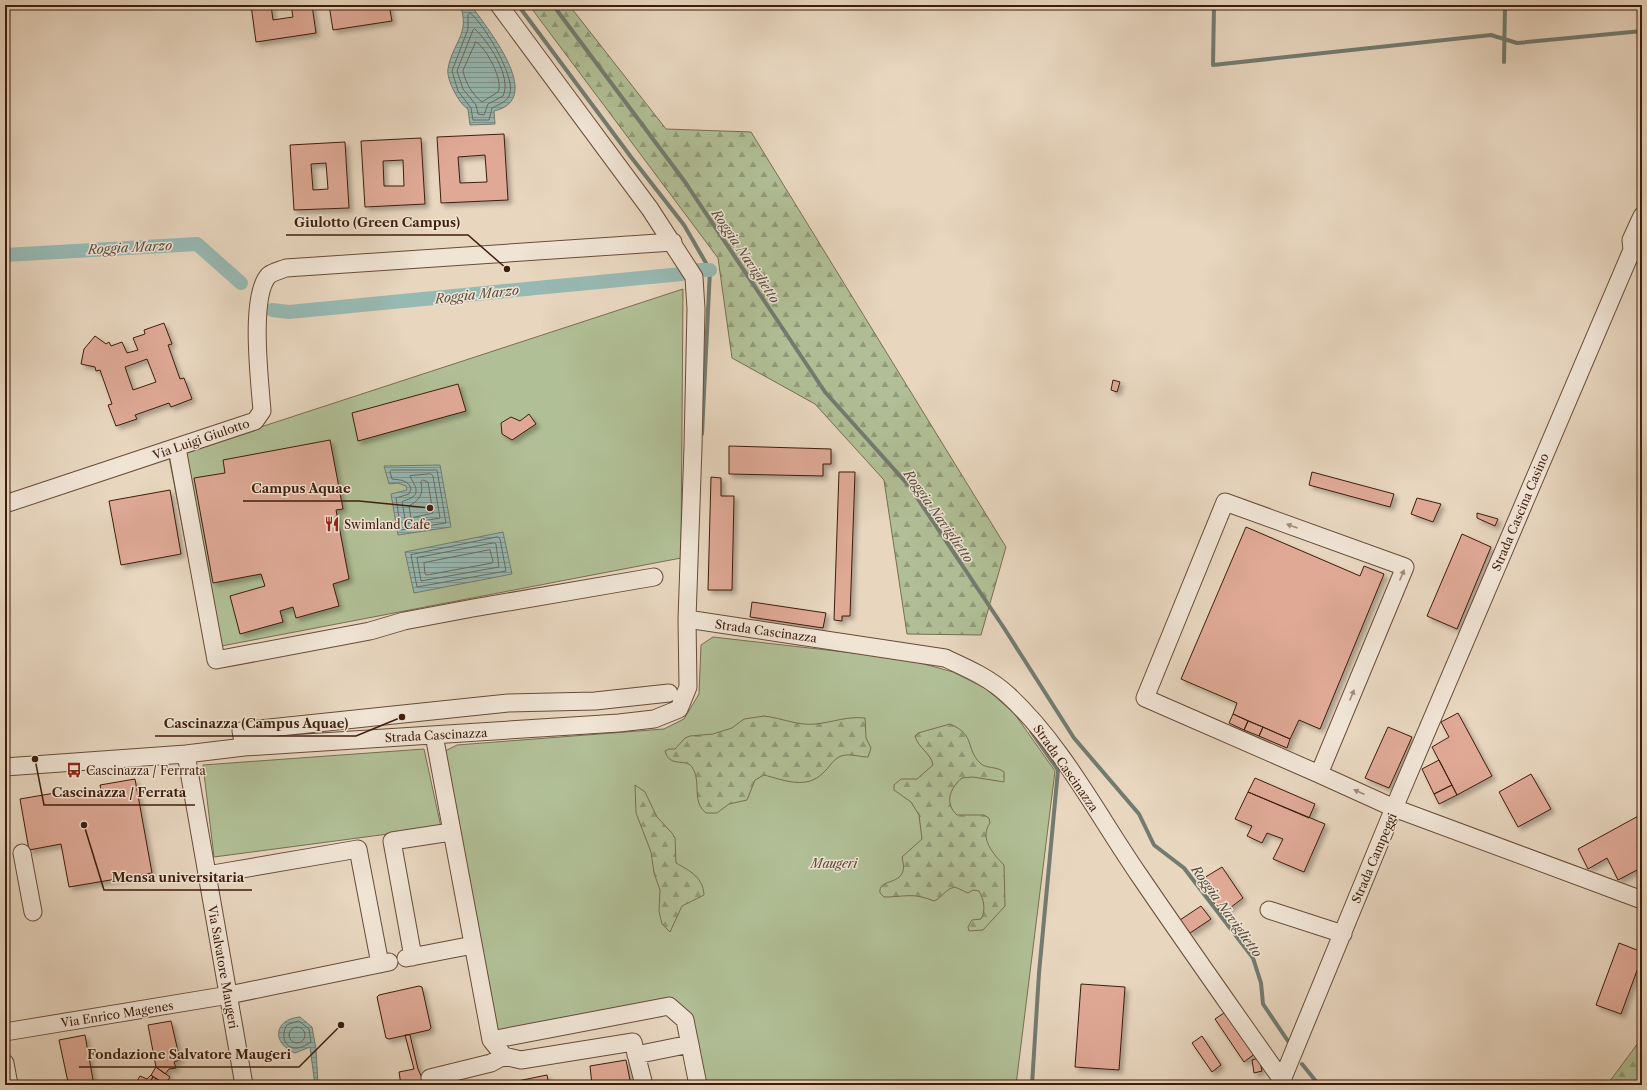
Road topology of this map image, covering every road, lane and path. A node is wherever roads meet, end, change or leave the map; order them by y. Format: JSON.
{"nodes":[{"id":1,"x":498,"y":5,"type":"edge"},
{"id":2,"x":1642,"y":216,"type":"edge"},
{"id":3,"x":673,"y":242,"type":"junction"},
{"id":4,"x":1637,"y":252,"type":"edge"},
{"id":5,"x":177,"y":448,"type":"junction"},
{"id":6,"x":5,"y":504,"type":"edge"},
{"id":7,"x":654,"y":577,"type":"dead end"},
{"id":8,"x":687,"y":619,"type":"junction"},
{"id":9,"x":669,"y":693,"type":"dead end"},
{"id":10,"x":614,"y":699,"type":"junction"},
{"id":11,"x":508,"y":703,"type":"junction"},
{"id":12,"x":367,"y":718,"type":"junction"},
{"id":13,"x":619,"y":724,"type":"junction"},
{"id":14,"x":512,"y":730,"type":"junction"},
{"id":15,"x":434,"y":735,"type":"junction"},
{"id":16,"x":370,"y":739,"type":"junction"},
{"id":17,"x":244,"y":747,"type":"junction"},
{"id":18,"x":186,"y":754,"type":"junction"},
{"id":19,"x":5,"y":767,"type":"edge"},
{"id":20,"x":1319,"y":774,"type":"junction"},
{"id":21,"x":1394,"y":808,"type":"junction"},
{"id":22,"x":451,"y":832,"type":"junction"},
{"id":23,"x":22,"y":853,"type":"dead end"},
{"id":24,"x":207,"y":875,"type":"junction"},
{"id":25,"x":1642,"y":900,"type":"edge"},
{"id":26,"x":1269,"y":910,"type":"dead end"},
{"id":27,"x":33,"y":912,"type":"dead end"},
{"id":28,"x":1343,"y":934,"type":"junction"},
{"id":29,"x":473,"y":945,"type":"junction"},
{"id":30,"x":229,"y":995,"type":"junction"},
{"id":31,"x":5,"y":1032,"type":"edge"},
{"id":32,"x":491,"y":1040,"type":"junction"},
{"id":33,"x":690,"y":1044,"type":"junction"},
{"id":34,"x":636,"y":1055,"type":"junction"},
{"id":35,"x":504,"y":1056,"type":"junction"},
{"id":36,"x":5,"y":1063,"type":"edge"},
{"id":37,"x":430,"y":1078,"type":"dead end"},
{"id":38,"x":1281,"y":1083,"type":"edge"},
{"id":39,"x":9,"y":1085,"type":"edge"},
{"id":40,"x":244,"y":1085,"type":"edge"},
{"id":41,"x":644,"y":1085,"type":"edge"},
{"id":42,"x":698,"y":1085,"type":"edge"}],
"edges":[{"from":1,"to":3,"type":"street","name":"Strada Cascinazza"},
{"from":2,"to":4,"type":"street","name":"Strada Cascina Casino"},
{"from":3,"to":5,"type":"street","name":"Via Luigi Giulotto"},
{"from":3,"to":8,"type":"street","name":"Strada Cascinazza"},
{"from":4,"to":21,"type":"street","name":"Strada Cascina Casino"},
{"from":5,"to":6,"type":"street","name":"Via Luigi Giulotto"},
{"from":5,"to":7,"type":"street"},
{"from":8,"to":13,"type":"street","name":"Strada Cascinazza"},
{"from":8,"to":38,"type":"street","name":"Strada Cascinazza"},
{"from":9,"to":10,"type":"street"},
{"from":10,"to":11,"type":"street"},
{"from":10,"to":13,"type":"street"},
{"from":11,"to":12,"type":"street"},
{"from":11,"to":14,"type":"street"},
{"from":12,"to":16,"type":"street"},
{"from":12,"to":17,"type":"street"},
{"from":13,"to":14,"type":"street","name":"Strada Cascinazza"},
{"from":14,"to":15,"type":"street","name":"Strada Cascinazza"},
{"from":15,"to":16,"type":"street","name":"Strada Cascinazza"},
{"from":15,"to":22,"type":"street"},
{"from":16,"to":17,"type":"street","name":"Strada Cascinazza"},
{"from":17,"to":18,"type":"street","name":"Strada Cascinazza"},
{"from":18,"to":19,"type":"street","name":"Strada Cascinazza"},
{"from":18,"to":24,"type":"street","name":"Via Salvatore Maugeri"},
{"from":20,"to":20,"type":"street","one_way":true},
{"from":21,"to":20,"type":"street","one_way":true},
{"from":21,"to":25,"type":"street","name":"Strada Campeggi"},
{"from":21,"to":28,"type":"street","name":"Strada Campeggi"},
{"from":22,"to":29,"type":"street"},
{"from":22,"to":29,"type":"street"},
{"from":23,"to":27,"type":"street"},
{"from":24,"to":30,"type":"street","name":"Via Salvatore Maugeri"},
{"from":24,"to":30,"type":"street","name":"Via Enrico Magenes"},
{"from":26,"to":28,"type":"street"},
{"from":28,"to":38,"type":"street","name":"Strada Campeggi"},
{"from":29,"to":32,"type":"street"},
{"from":30,"to":31,"type":"street","name":"Via Enrico Magenes"},
{"from":30,"to":40,"type":"street","name":"Via Salvatore Maugeri"},
{"from":32,"to":33,"type":"street"},
{"from":32,"to":35,"type":"street"},
{"from":33,"to":34,"type":"street"},
{"from":33,"to":42,"type":"street"},
{"from":34,"to":35,"type":"street"},
{"from":34,"to":41,"type":"street"},
{"from":35,"to":37,"type":"street"},
{"from":36,"to":39,"type":"street"}]}
